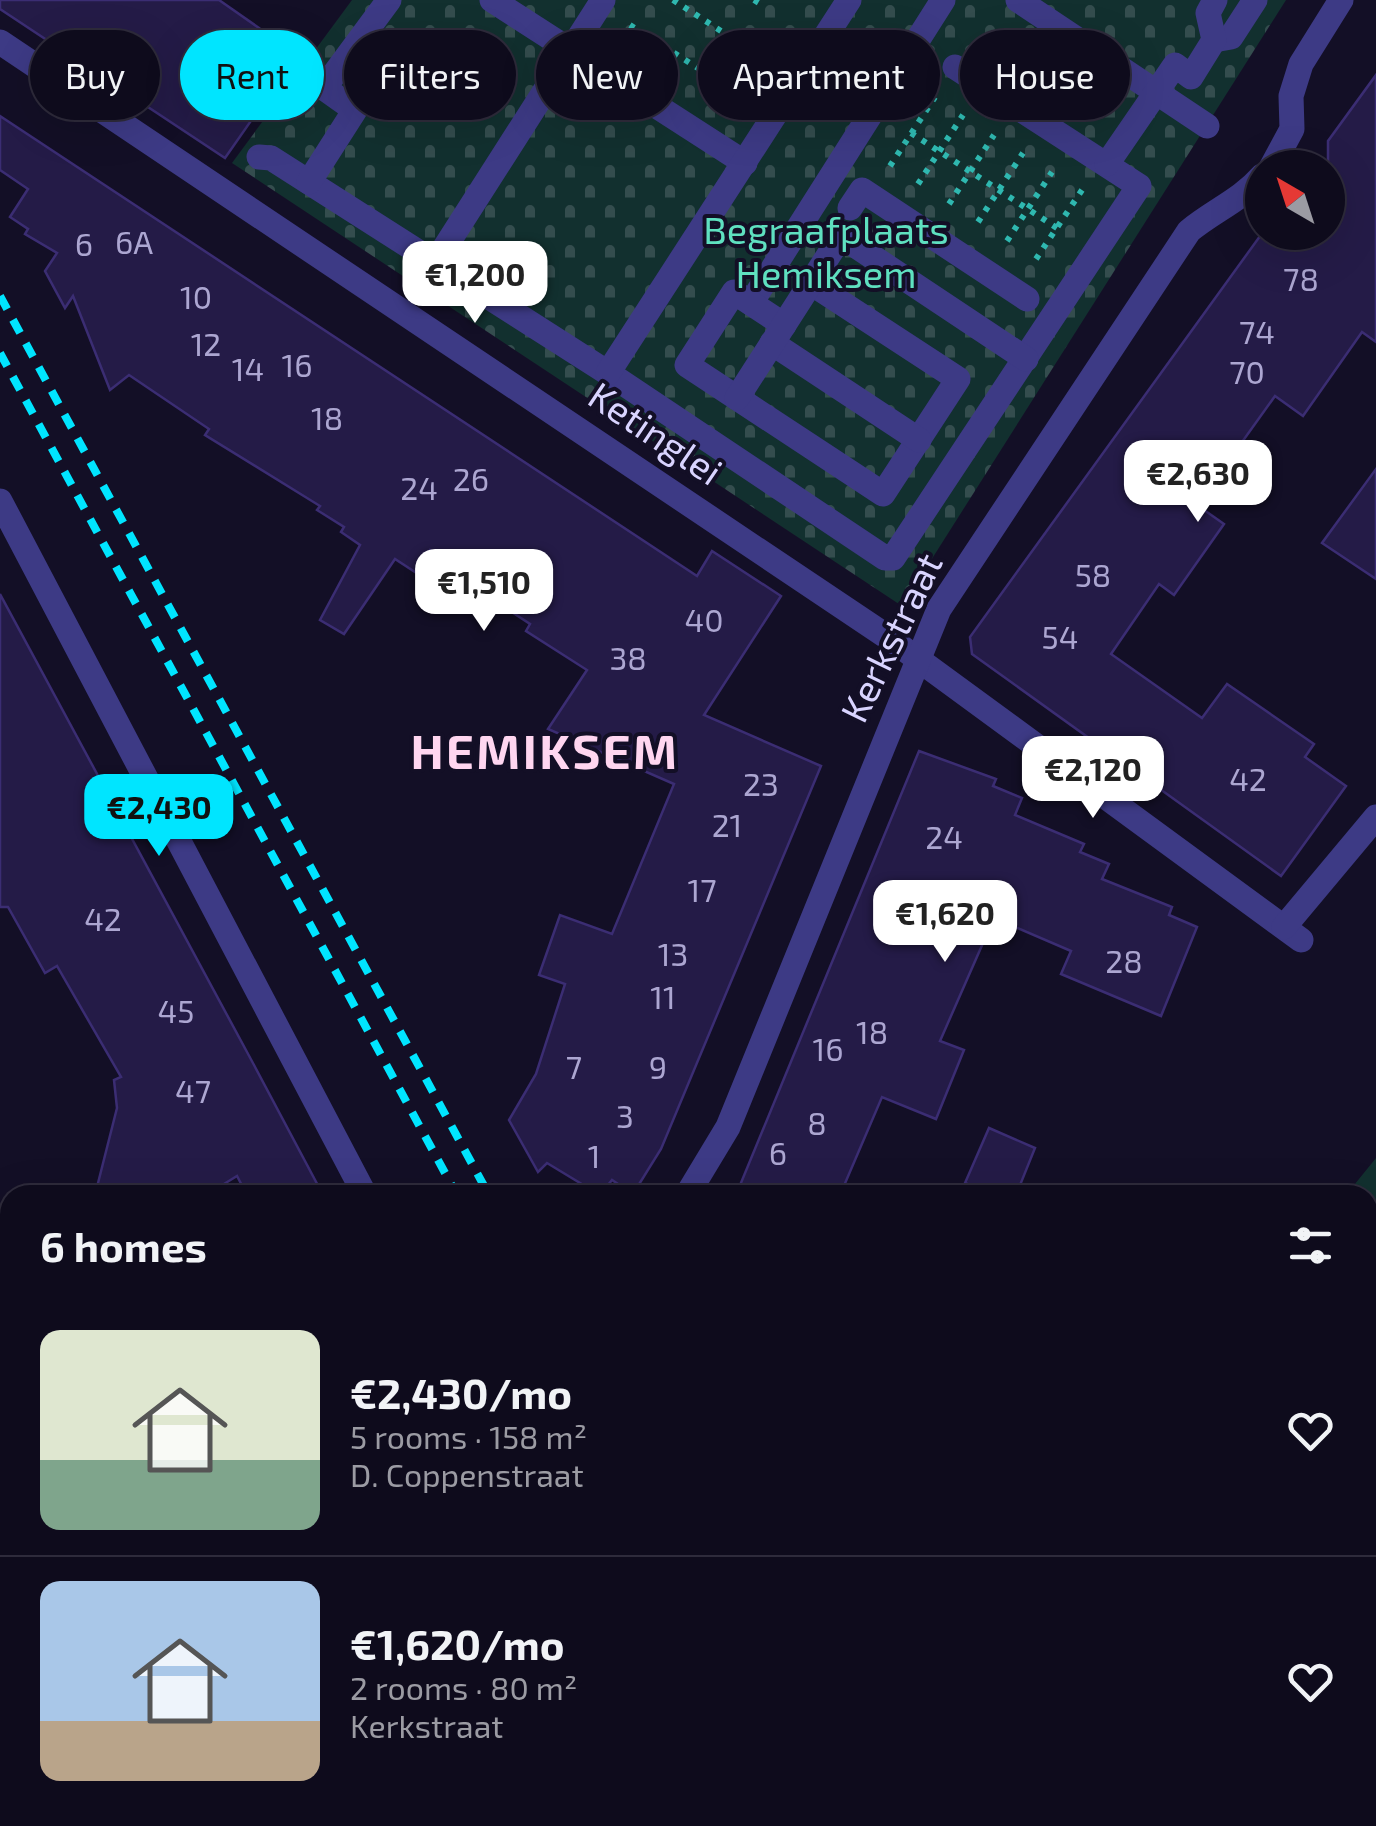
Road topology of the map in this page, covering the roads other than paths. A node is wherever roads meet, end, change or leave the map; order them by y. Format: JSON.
{"nodes":[{"id":1,"x":389,"y":0,"type":"edge"},
{"id":2,"x":492,"y":0,"type":"edge"},
{"id":3,"x":849,"y":0,"type":"edge"},
{"id":4,"x":943,"y":0,"type":"edge"},
{"id":5,"x":1018,"y":0,"type":"edge"},
{"id":6,"x":1255,"y":0,"type":"edge"},
{"id":7,"x":1341,"y":0,"type":"edge"},
{"id":8,"x":602,"y":3,"type":"edge"},
{"id":9,"x":1204,"y":4,"type":"edge"},
{"id":10,"x":538,"y":30,"type":"edge"},
{"id":11,"x":585,"y":30,"type":"edge"},
{"id":12,"x":1214,"y":40,"type":"junction"},
{"id":13,"x":0,"y":42,"type":"edge"},
{"id":14,"x":955,"y":67,"type":"road end"},
{"id":15,"x":1156,"y":92,"type":"junction"},
{"id":16,"x":536,"y":106,"type":"edge"},
{"id":17,"x":678,"y":120,"type":"edge"},
{"id":18,"x":1207,"y":126,"type":"dead end"},
{"id":19,"x":1281,"y":150,"type":"edge"},
{"id":20,"x":258,"y":158,"type":"dead end"},
{"id":21,"x":1104,"y":162,"type":"junction"},
{"id":22,"x":745,"y":163,"type":"junction"},
{"id":23,"x":309,"y":182,"type":"junction"},
{"id":24,"x":822,"y":190,"type":"junction"},
{"id":25,"x":1245,"y":195,"type":"edge"},
{"id":26,"x":860,"y":202,"type":"junction"},
{"id":27,"x":841,"y":236,"type":"junction"},
{"id":28,"x":435,"y":263,"type":"junction"},
{"id":29,"x":811,"y":283,"type":"junction"},
{"id":30,"x":1022,"y":295,"type":"road end"},
{"id":31,"x":751,"y":303,"type":"junction"},
{"id":32,"x":778,"y":334,"type":"junction"},
{"id":33,"x":1026,"y":359,"type":"junction"},
{"id":34,"x":608,"y":373,"type":"junction"},
{"id":35,"x":738,"y":398,"type":"junction"},
{"id":36,"x":919,"y":440,"type":"junction"},
{"id":37,"x":0,"y":501,"type":"edge"},
{"id":38,"x":917,"y":658,"type":"junction"},
{"id":39,"x":1376,"y":817,"type":"edge"},
{"id":40,"x":361,"y":1185,"type":"edge"},
{"id":41,"x":694,"y":1185,"type":"edge"}],
"edges":[{"from":1,"to":23,"type":"street"},
{"from":2,"to":10,"type":"street"},
{"from":3,"to":22,"type":"street"},
{"from":4,"to":24,"type":"street"},
{"from":5,"to":15,"type":"street"},
{"from":6,"to":12,"type":"street"},
{"from":7,"to":19,"type":"street"},
{"from":8,"to":11,"type":"street"},
{"from":9,"to":12,"type":"street"},
{"from":12,"to":15,"type":"street"},
{"from":13,"to":38,"type":"street","name":"Ketinglei"},
{"from":14,"to":21,"type":"street"},
{"from":15,"to":18,"type":"street"},
{"from":15,"to":21,"type":"street"},
{"from":16,"to":28,"type":"street"},
{"from":17,"to":22,"type":"street"},
{"from":20,"to":23,"type":"street"},
{"from":21,"to":33,"type":"street"},
{"from":22,"to":34,"type":"street"},
{"from":23,"to":28,"type":"street"},
{"from":24,"to":26,"type":"street"},
{"from":24,"to":31,"type":"street"},
{"from":25,"to":38,"type":"street","name":"Kerkstraat"},
{"from":26,"to":27,"type":"street"},
{"from":26,"to":30,"type":"street"},
{"from":27,"to":29,"type":"street"},
{"from":27,"to":33,"type":"street"},
{"from":28,"to":34,"type":"street"},
{"from":29,"to":32,"type":"street"},
{"from":29,"to":36,"type":"street"},
{"from":31,"to":32,"type":"street"},
{"from":31,"to":35,"type":"street"},
{"from":32,"to":35,"type":"street"},
{"from":32,"to":36,"type":"street"},
{"from":33,"to":34,"type":"street"},
{"from":35,"to":36,"type":"street"},
{"from":37,"to":40,"type":"street"},
{"from":38,"to":39,"type":"street","name":"Ketinglei"},
{"from":38,"to":41,"type":"street","name":"Kerkstraat"}]}
